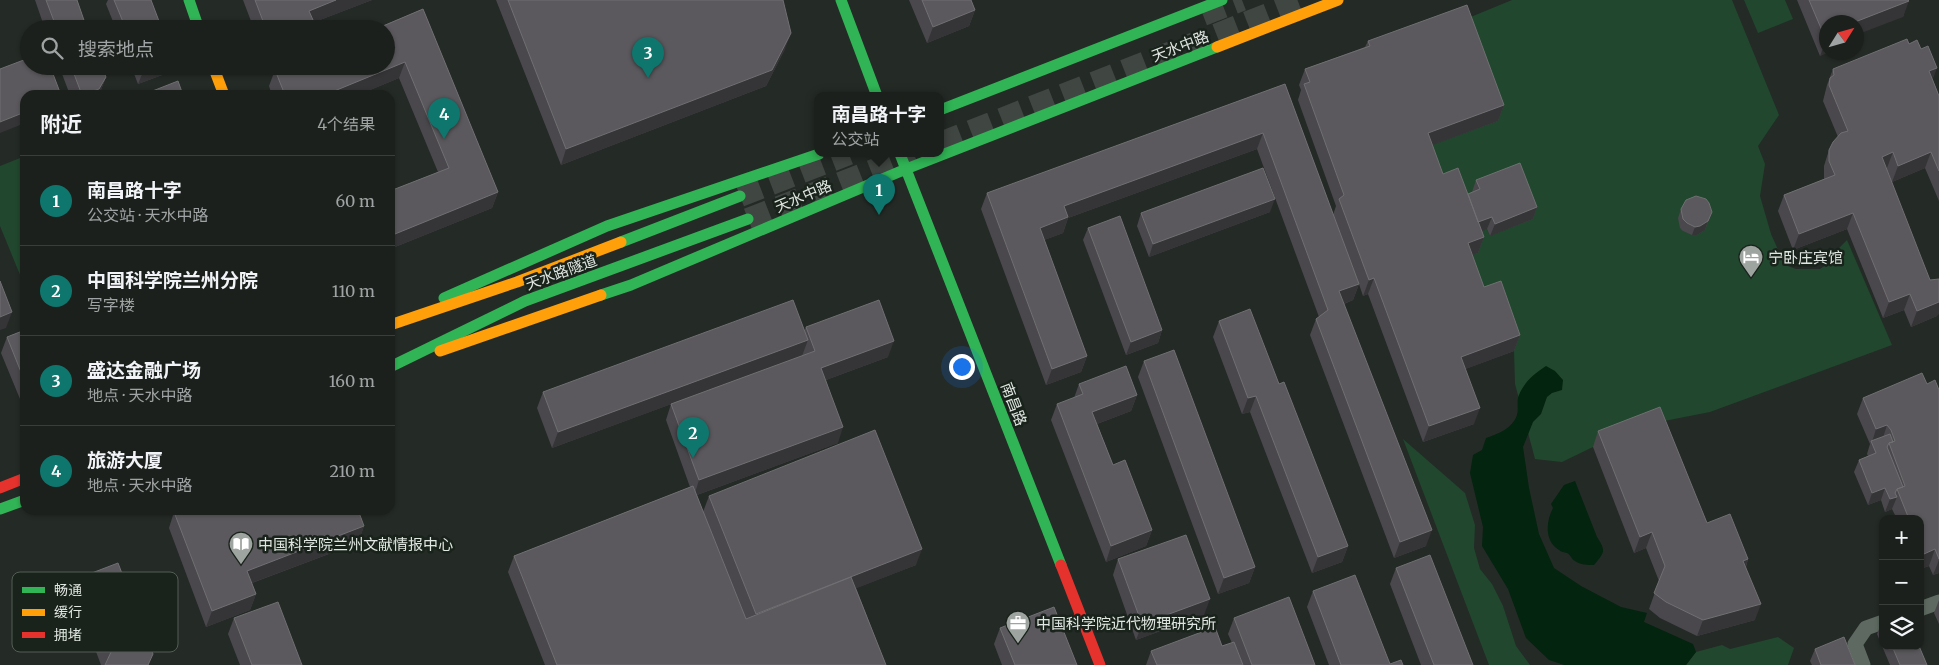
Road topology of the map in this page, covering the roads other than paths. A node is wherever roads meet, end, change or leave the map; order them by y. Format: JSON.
{"nodes":[{"id":1,"x":189,"y":0,"type":"edge"},
{"id":2,"x":841,"y":0,"type":"edge"},
{"id":3,"x":1222,"y":0,"type":"edge"},
{"id":4,"x":1338,"y":0,"type":"edge"},
{"id":5,"x":197,"y":20,"type":"edge"},
{"id":6,"x":216,"y":75,"type":"edge"},
{"id":7,"x":222,"y":90,"type":"edge"},
{"id":8,"x":876,"y":92,"type":"edge"},
{"id":9,"x":944,"y":108,"type":"edge"},
{"id":10,"x":944,"y":154,"type":"edge"},
{"id":11,"x":814,"y":156,"type":"edge"},
{"id":12,"x":901,"y":157,"type":"edge"},
{"id":13,"x":937,"y":157,"type":"edge"},
{"id":14,"x":906,"y":169,"type":"junction"},
{"id":15,"x":740,"y":196,"type":"tunnel mouth"},
{"id":16,"x":748,"y":219,"type":"tunnel mouth"},
{"id":17,"x":395,"y":321,"type":"edge"},
{"id":18,"x":395,"y":321,"type":"edge"},
{"id":19,"x":395,"y":366,"type":"edge"},
{"id":20,"x":395,"y":366,"type":"edge"},
{"id":21,"x":20,"y":480,"type":"edge"},
{"id":22,"x":0,"y":488,"type":"edge"},
{"id":23,"x":20,"y":502,"type":"edge"},
{"id":24,"x":0,"y":509,"type":"edge"},
{"id":25,"x":1939,"y":602,"type":"edge"},
{"id":26,"x":1924,"y":608,"type":"edge"},
{"id":27,"x":1879,"y":623,"type":"edge"},
{"id":28,"x":1100,"y":665,"type":"edge"},
{"id":29,"x":1863,"y":665,"type":"edge"}],
"edges":[{"from":1,"to":5,"type":"street"},
{"from":2,"to":8,"type":"street"},
{"from":3,"to":9,"type":"street","name":"天水中路"},
{"from":4,"to":10,"type":"street","name":"天水中路"},
{"from":6,"to":7,"type":"street"},
{"from":11,"to":17,"type":"street"},
{"from":12,"to":14,"type":"street","name":"南昌路"},
{"from":13,"to":14,"type":"street","name":"天水中路"},
{"from":14,"to":19,"type":"street","name":"天水中路"},
{"from":14,"to":28,"type":"street","name":"南昌路"},
{"from":15,"to":18,"type":"street","name":"天水路隧道"},
{"from":16,"to":20,"type":"street","name":"天水路隧道"},
{"from":21,"to":22,"type":"street"},
{"from":23,"to":24,"type":"street"},
{"from":25,"to":26,"type":"street"},
{"from":27,"to":29,"type":"street"}]}
